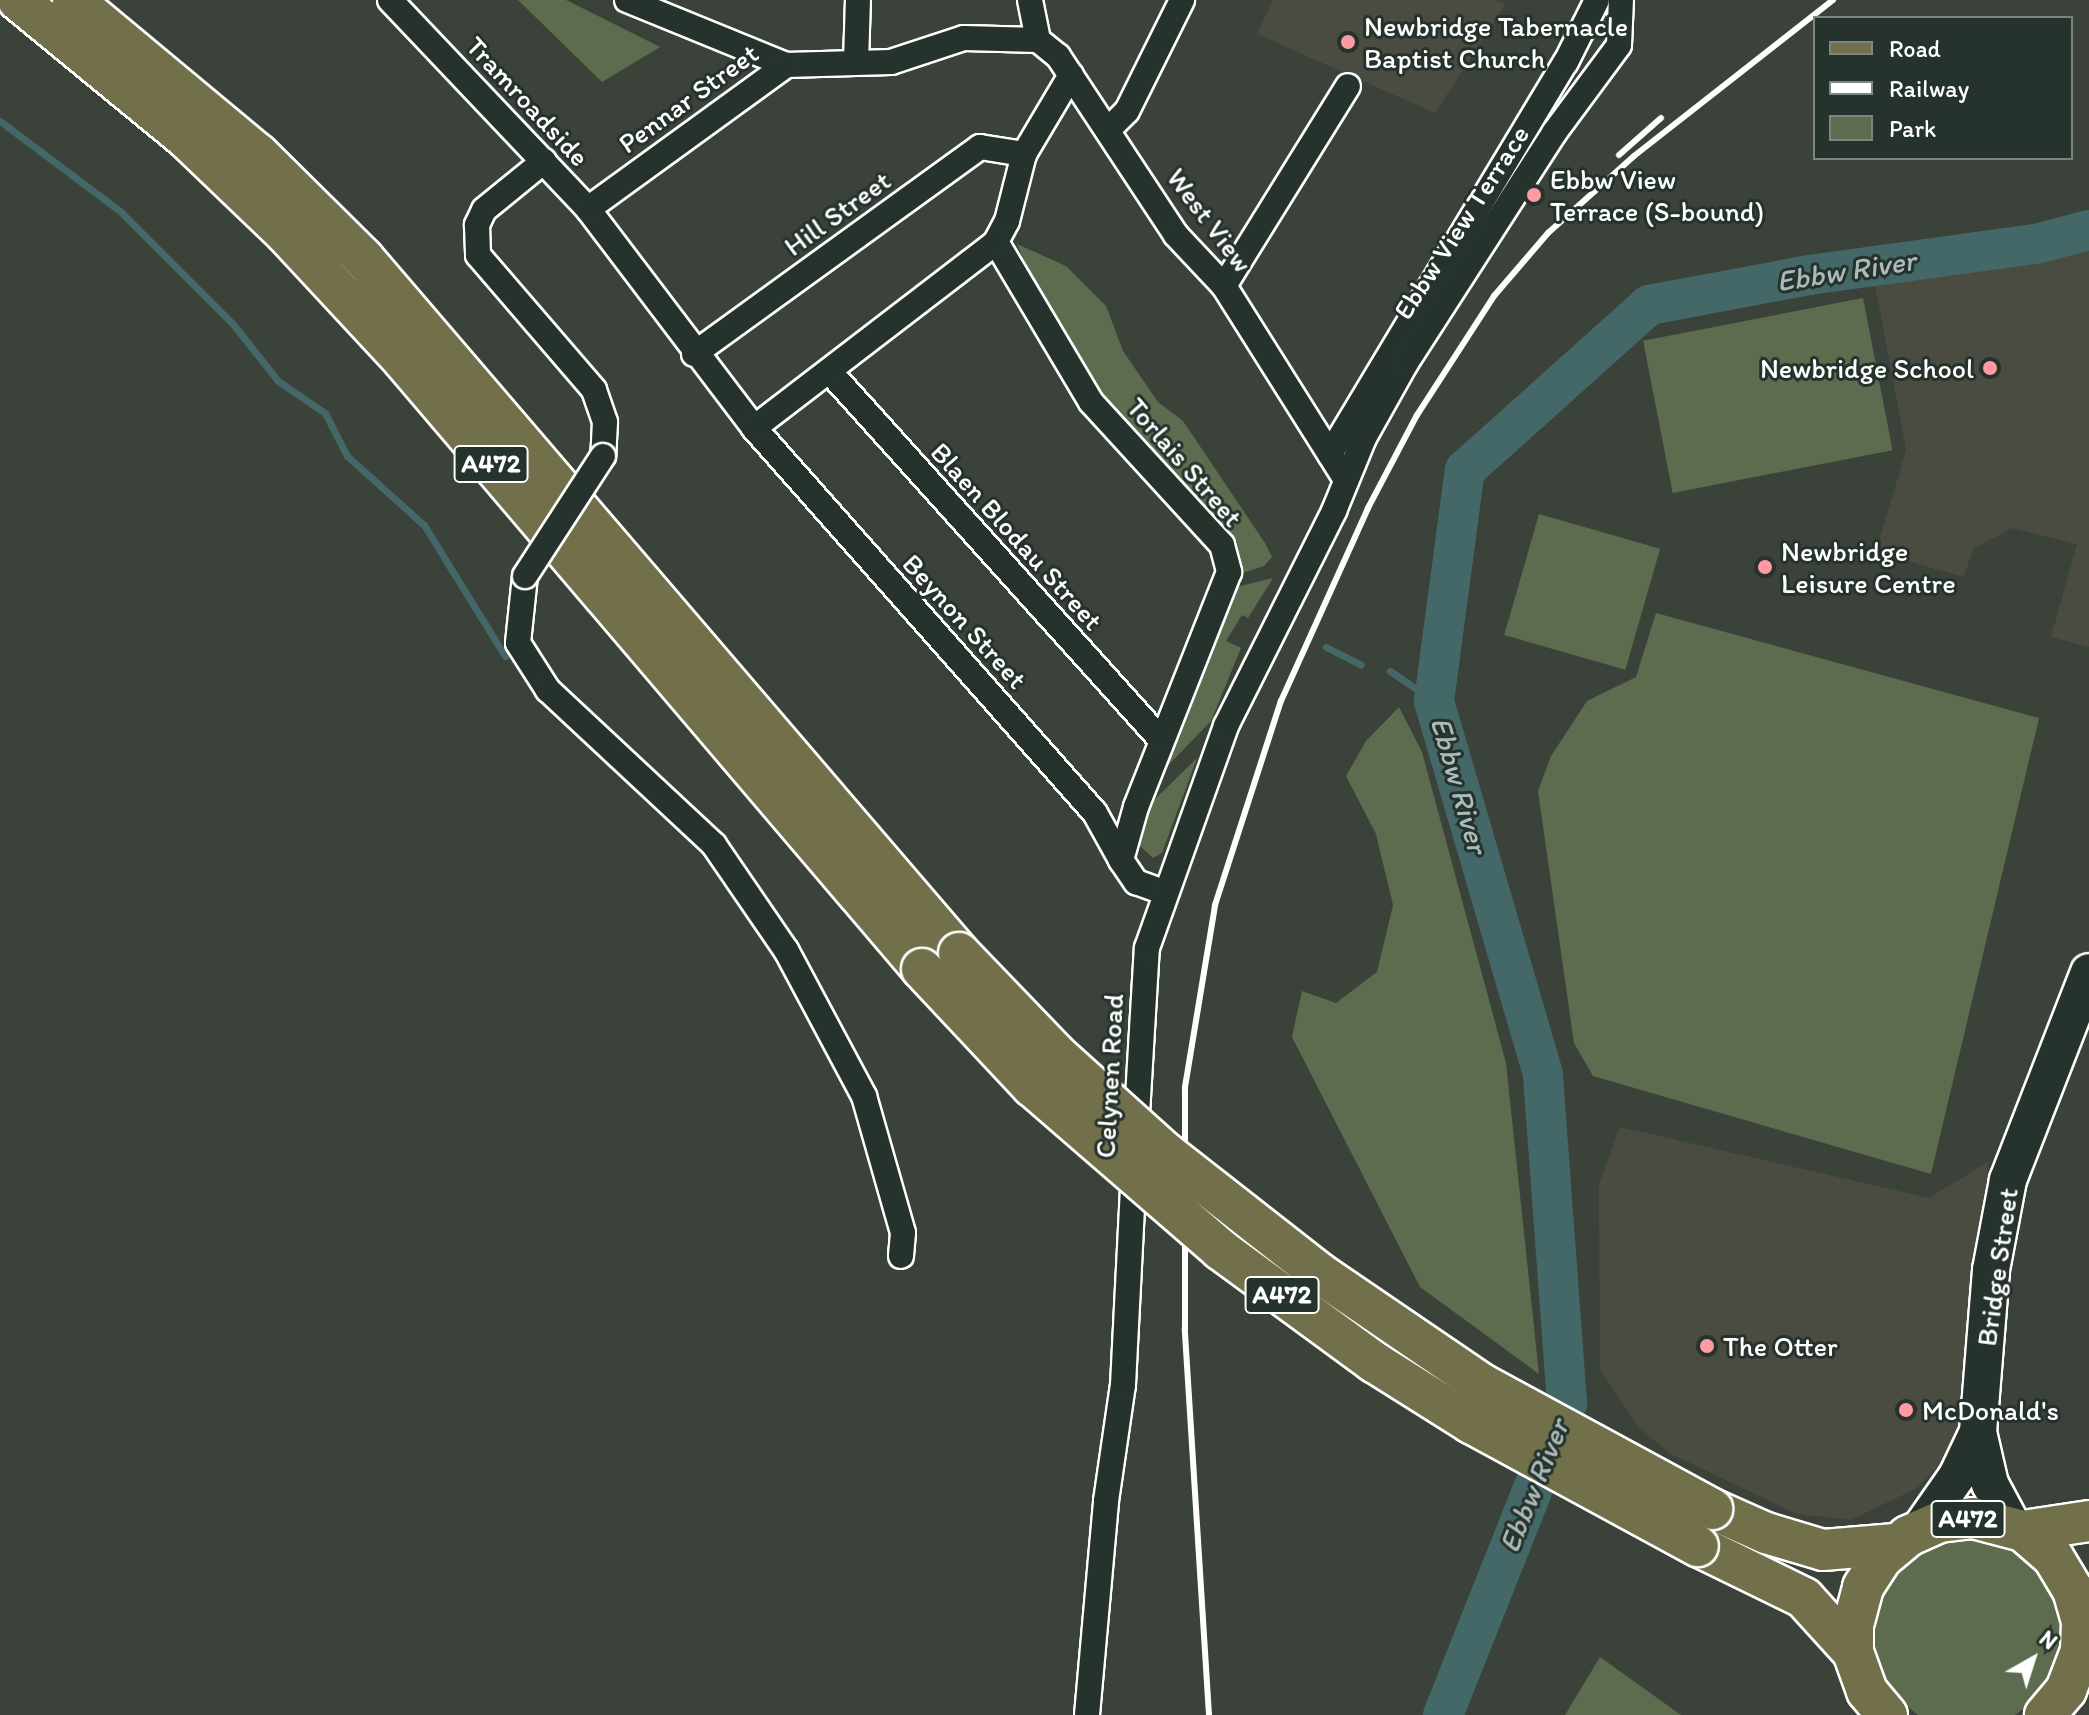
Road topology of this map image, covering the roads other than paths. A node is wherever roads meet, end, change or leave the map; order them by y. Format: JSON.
{"nodes":[{"id":1,"x":18,"y":0,"type":"edge"},
{"id":2,"x":73,"y":0,"type":"edge"},
{"id":3,"x":390,"y":0,"type":"edge"},
{"id":4,"x":627,"y":0,"type":"edge"},
{"id":5,"x":858,"y":0,"type":"edge"},
{"id":6,"x":1030,"y":0,"type":"edge"},
{"id":7,"x":1182,"y":0,"type":"edge"},
{"id":8,"x":1597,"y":0,"type":"edge"},
{"id":9,"x":1621,"y":0,"type":"edge"},
{"id":10,"x":1038,"y":40,"type":"junction"},
{"id":11,"x":856,"y":62,"type":"junction"},
{"id":12,"x":786,"y":65,"type":"junction"},
{"id":13,"x":1071,"y":75,"type":"junction"},
{"id":14,"x":1348,"y":86,"type":"dead end"},
{"id":15,"x":1109,"y":129,"type":"junction"},
{"id":16,"x":1024,"y":154,"type":"junction"},
{"id":17,"x":544,"y":161,"type":"junction"},
{"id":18,"x":588,"y":209,"type":"junction"},
{"id":19,"x":996,"y":242,"type":"junction"},
{"id":20,"x":1224,"y":286,"type":"junction"},
{"id":21,"x":694,"y":354,"type":"junction"},
{"id":22,"x":829,"y":371,"type":"junction"},
{"id":23,"x":754,"y":428,"type":"junction"},
{"id":24,"x":1330,"y":454,"type":"junction"},
{"id":25,"x":1346,"y":480,"type":"junction"},
{"id":26,"x":1161,"y":740,"type":"junction"},
{"id":27,"x":1121,"y":860,"type":"junction"},
{"id":28,"x":1164,"y":892,"type":"junction"},
{"id":29,"x":2089,"y":972,"type":"edge"},
{"id":30,"x":901,"y":1256,"type":"dead end"},
{"id":31,"x":1978,"y":1432,"type":"junction"},
{"id":32,"x":2089,"y":1521,"type":"edge"},
{"id":33,"x":2018,"y":1529,"type":"junction"},
{"id":34,"x":1908,"y":1536,"type":"junction"},
{"id":35,"x":2084,"y":1626,"type":"edge"},
{"id":36,"x":1853,"y":1652,"type":"junction"},
{"id":37,"x":2089,"y":1692,"type":"edge"},
{"id":38,"x":1087,"y":1715,"type":"edge"},
{"id":39,"x":1887,"y":1715,"type":"edge"},
{"id":40,"x":2045,"y":1715,"type":"edge"}],
"edges":[{"from":1,"to":36,"type":"main road","number":"A472","bridge":true},
{"from":2,"to":34,"type":"main road","number":"A472","bridge":true},
{"from":3,"to":17,"type":"street","name":"Tramroadside"},
{"from":4,"to":12,"type":"street"},
{"from":5,"to":11,"type":"street"},
{"from":6,"to":10,"type":"street"},
{"from":7,"to":15,"type":"street"},
{"from":8,"to":24,"type":"street"},
{"from":9,"to":25,"type":"street","name":"Ebbw View Terrace"},
{"from":10,"to":11,"type":"street"},
{"from":10,"to":13,"type":"street","name":"West View"},
{"from":11,"to":12,"type":"street"},
{"from":12,"to":18,"type":"street","name":"Pennar Street"},
{"from":13,"to":15,"type":"street","name":"West View"},
{"from":13,"to":16,"type":"street"},
{"from":14,"to":20,"type":"street"},
{"from":15,"to":20,"type":"street","name":"West View"},
{"from":16,"to":19,"type":"street"},
{"from":16,"to":21,"type":"street","name":"Hill Street"},
{"from":17,"to":18,"type":"street","name":"Tramroadside"},
{"from":17,"to":30,"type":"street","bridge":true},
{"from":18,"to":21,"type":"street","name":"Tramroadside"},
{"from":19,"to":22,"type":"street"},
{"from":19,"to":26,"type":"street","name":"Torlais Street"},
{"from":20,"to":24,"type":"street","name":"West View"},
{"from":21,"to":23,"type":"street","name":"Beynon Street"},
{"from":22,"to":23,"type":"street"},
{"from":22,"to":26,"type":"street","name":"Blaen Blodau Street"},
{"from":23,"to":27,"type":"street","name":"Beynon Street"},
{"from":24,"to":25,"type":"street","name":"West View"},
{"from":25,"to":28,"type":"street","name":"Celynen Road"},
{"from":26,"to":27,"type":"street","name":"Torlais Street"},
{"from":27,"to":28,"type":"street"},
{"from":28,"to":38,"type":"street","name":"Celynen Road"},
{"from":29,"to":31,"type":"street","name":"Bridge Street"},
{"from":31,"to":33,"type":"street","name":"Bridge Street"},
{"from":31,"to":34,"type":"street","name":"Bridge Street"},
{"from":32,"to":33,"type":"main road"},
{"from":33,"to":34,"type":"main road","number":"A472"},
{"from":33,"to":35,"type":"main road","number":"A472"},
{"from":34,"to":36,"type":"main road","number":"A472"},
{"from":35,"to":37,"type":"main road"},
{"from":35,"to":40,"type":"main road"},
{"from":36,"to":39,"type":"main road","number":"A472"}]}
